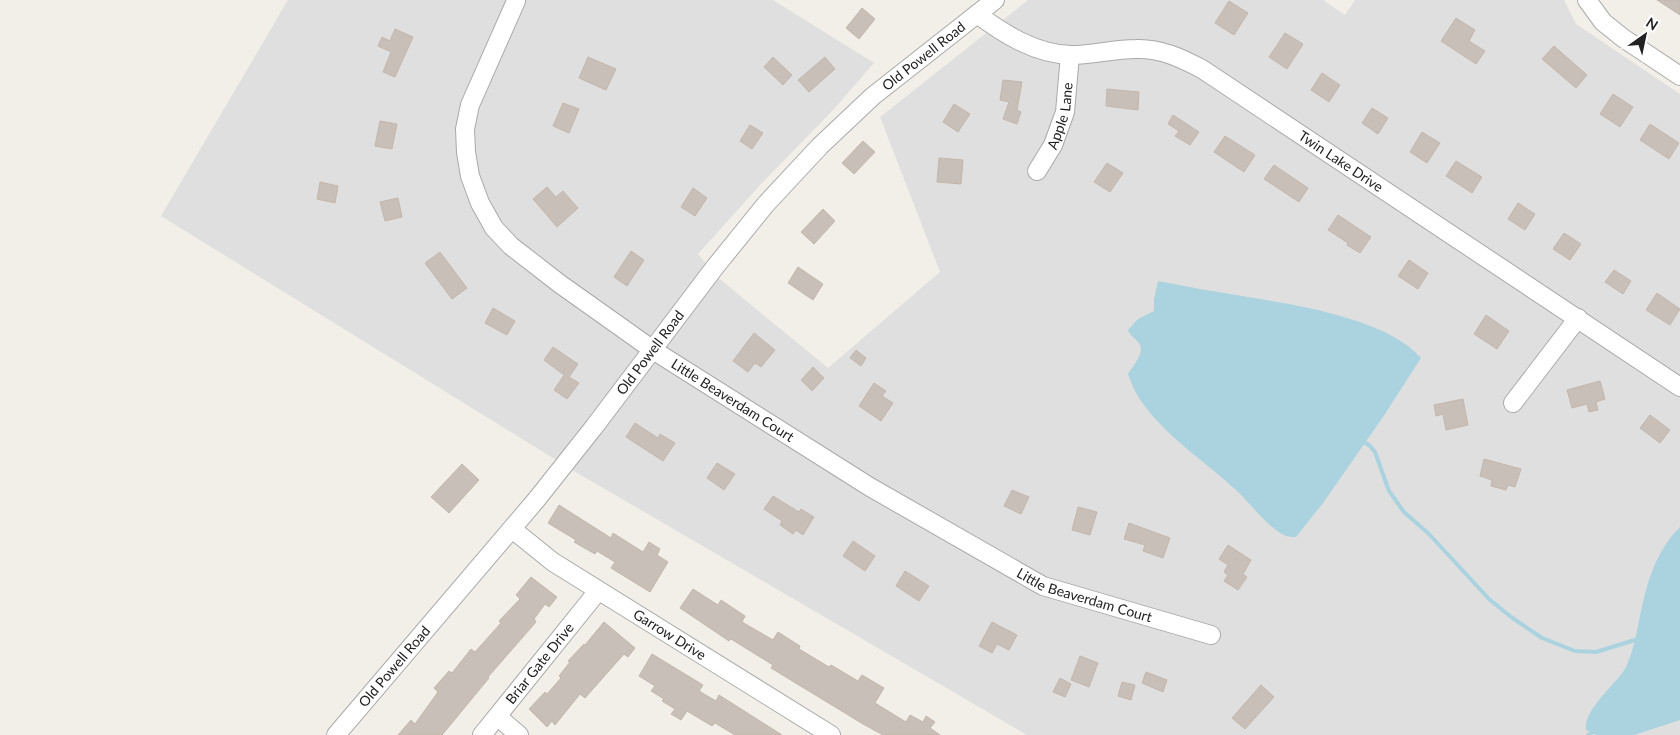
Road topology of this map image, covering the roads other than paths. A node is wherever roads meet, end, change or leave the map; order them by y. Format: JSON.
{"nodes":[{"id":1,"x":995,"y":0,"type":"edge"},
{"id":2,"x":1587,"y":0,"type":"edge"},
{"id":3,"x":516,"y":1,"type":"edge"},
{"id":4,"x":976,"y":14,"type":"junction"},
{"id":5,"x":1070,"y":55,"type":"junction"},
{"id":6,"x":1680,"y":76,"type":"edge"},
{"id":7,"x":1037,"y":171,"type":"dead end"},
{"id":8,"x":1578,"y":318,"type":"junction"},
{"id":9,"x":653,"y":350,"type":"junction"},
{"id":10,"x":1680,"y":387,"type":"edge"},
{"id":11,"x":1513,"y":403,"type":"dead end"},
{"id":12,"x":512,"y":528,"type":"junction"},
{"id":13,"x":598,"y":591,"type":"junction"},
{"id":14,"x":1211,"y":635,"type":"dead end"},
{"id":15,"x":498,"y":717,"type":"junction"},
{"id":16,"x":336,"y":735,"type":"edge"},
{"id":17,"x":482,"y":735,"type":"edge"},
{"id":18,"x":519,"y":735,"type":"edge"},
{"id":19,"x":831,"y":735,"type":"edge"}],
"edges":[{"from":1,"to":4,"type":"street","name":"Old Powell Road"},
{"from":2,"to":6,"type":"street"},
{"from":3,"to":9,"type":"street","name":"Little Beaverdam Court"},
{"from":4,"to":5,"type":"street","name":"Twin Lake Drive"},
{"from":4,"to":9,"type":"street","name":"Old Powell Road"},
{"from":5,"to":7,"type":"street","name":"Apple Lane"},
{"from":5,"to":8,"type":"street","name":"Twin Lake Drive"},
{"from":8,"to":10,"type":"street","name":"Twin Lake Drive"},
{"from":8,"to":11,"type":"street"},
{"from":9,"to":12,"type":"street","name":"Old Powell Road"},
{"from":9,"to":14,"type":"street","name":"Little Beaverdam Court"},
{"from":12,"to":13,"type":"street","name":"Garrow Drive"},
{"from":12,"to":16,"type":"street","name":"Old Powell Road"},
{"from":13,"to":15,"type":"street","name":"Briar Gate Drive"},
{"from":13,"to":19,"type":"street","name":"Garrow Drive"},
{"from":15,"to":17,"type":"street","name":"Briar Gate Drive"},
{"from":15,"to":18,"type":"street"}]}
